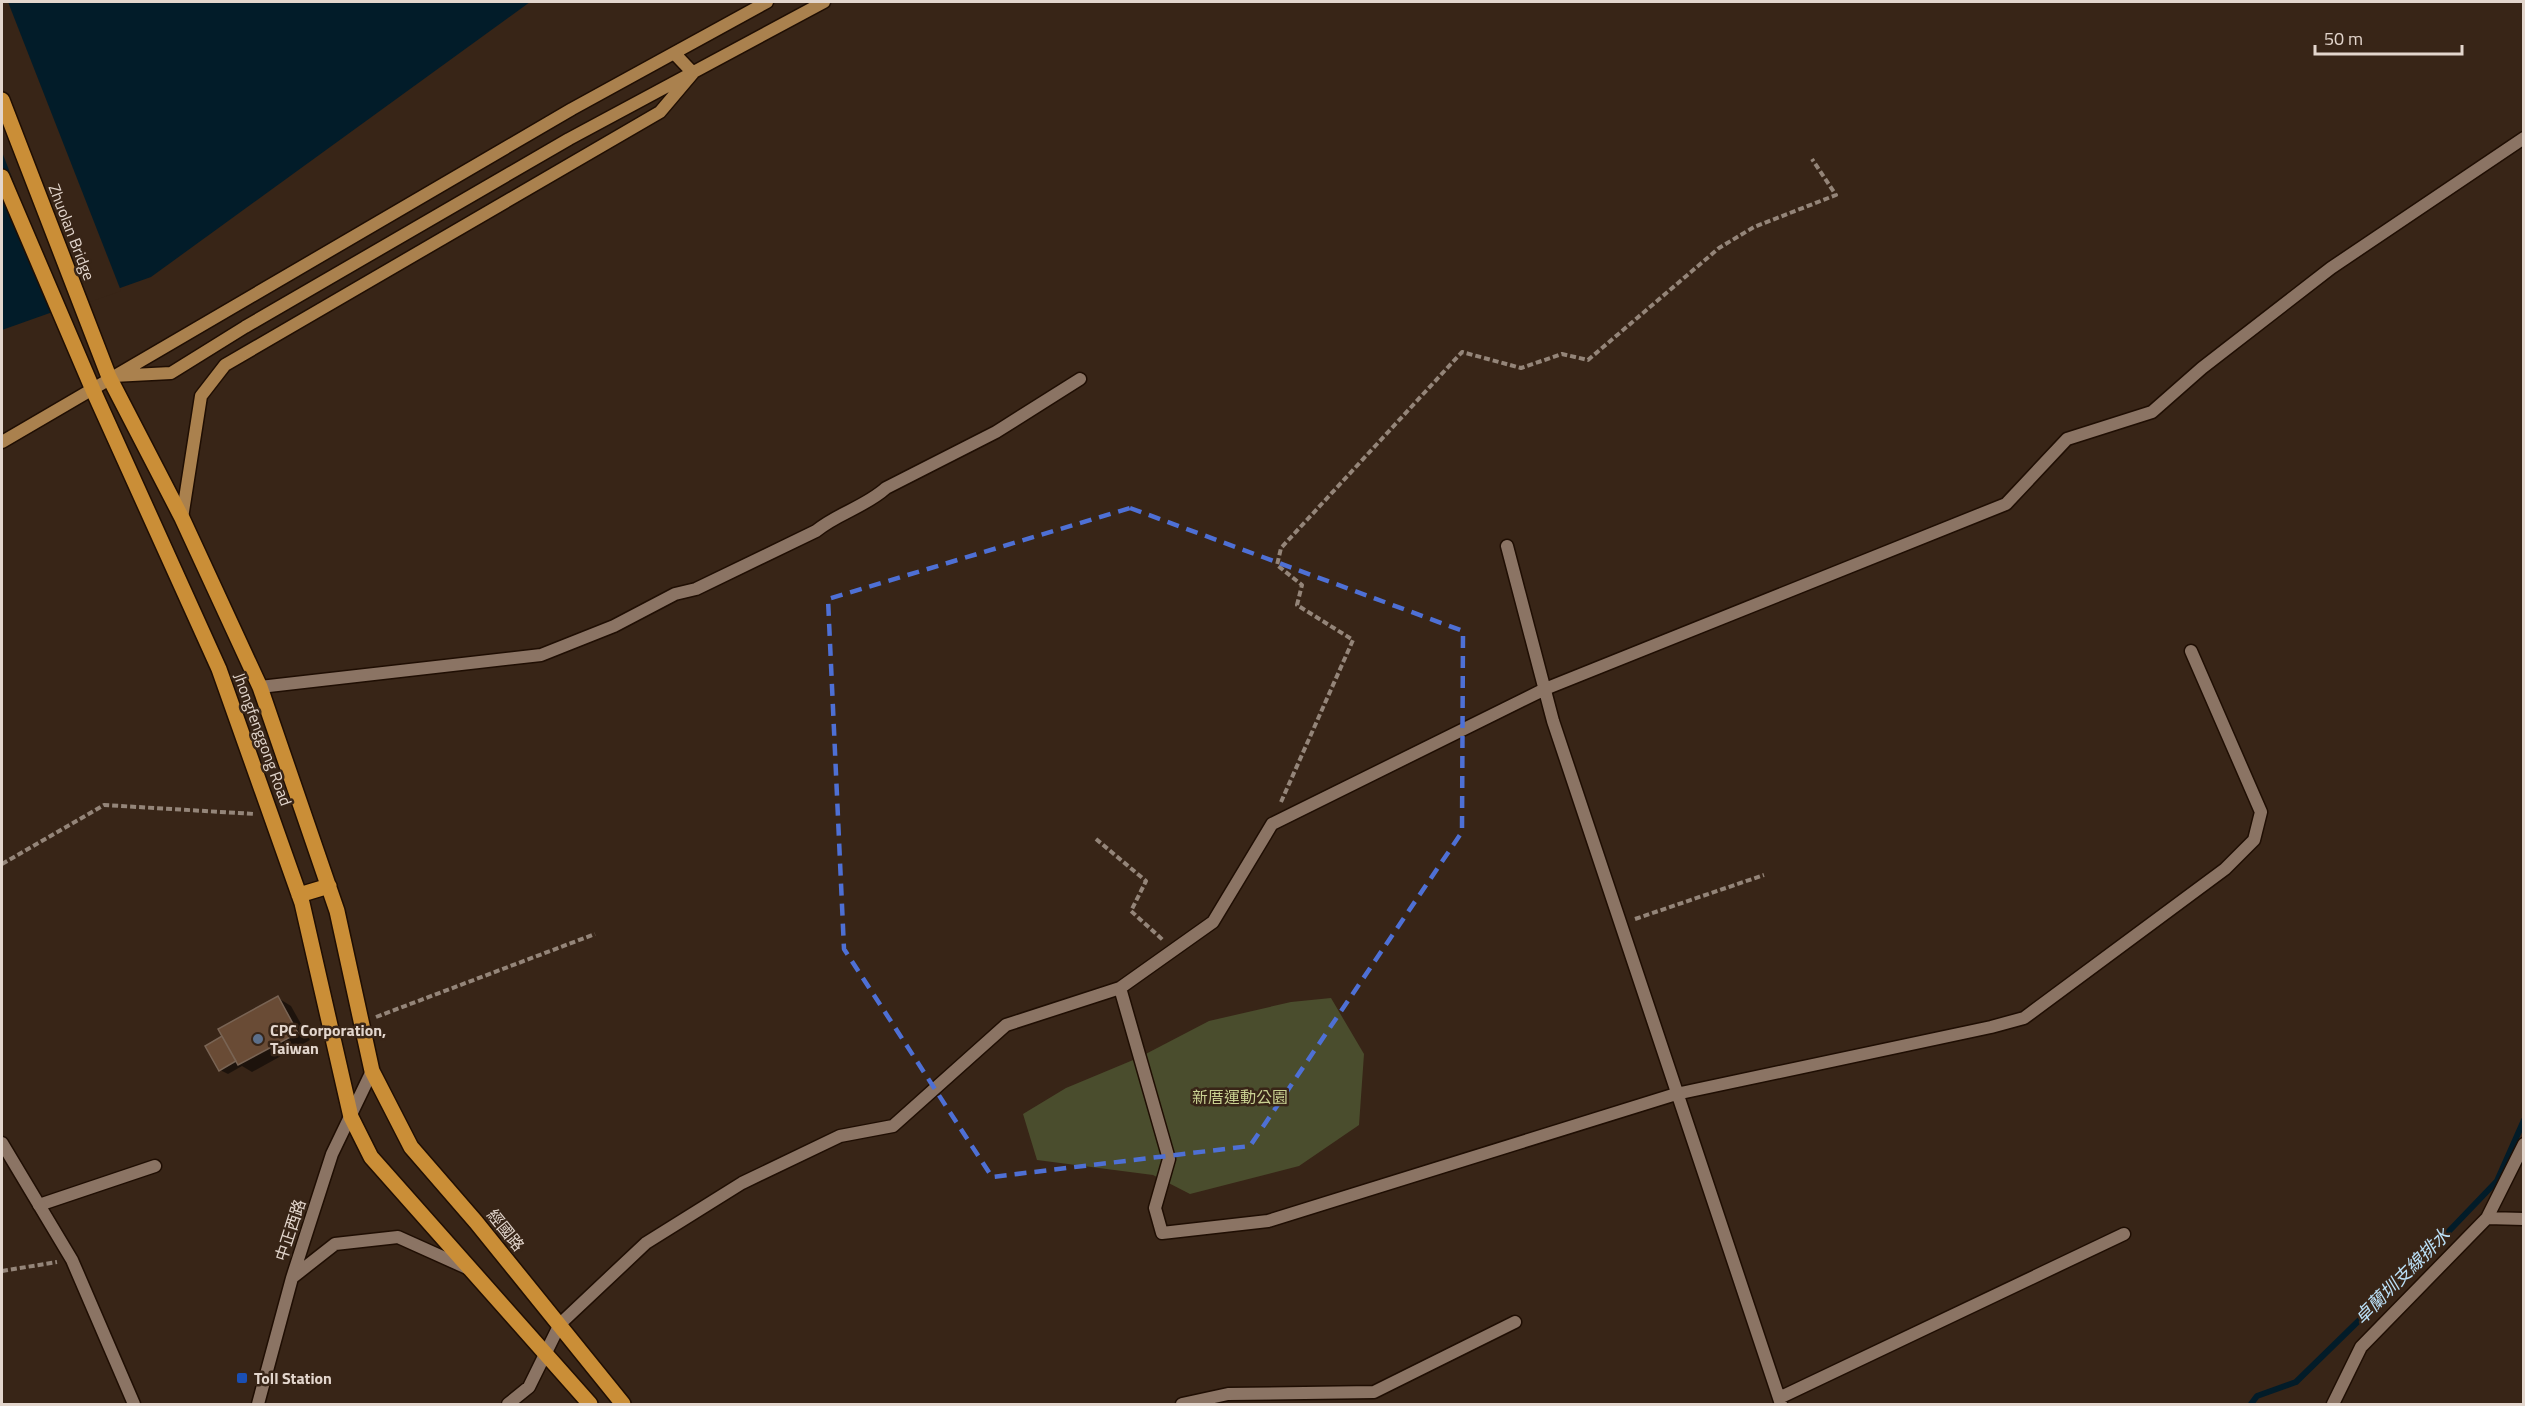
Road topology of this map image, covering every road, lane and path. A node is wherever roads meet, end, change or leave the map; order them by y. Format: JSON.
{"nodes":[{"id":1,"x":766,"y":2,"type":"edge"},
{"id":2,"x":824,"y":2,"type":"edge"},
{"id":3,"x":674,"y":53,"type":"junction"},
{"id":4,"x":693,"y":73,"type":"junction"},
{"id":5,"x":2,"y":100,"type":"edge"},
{"id":6,"x":2523,"y":138,"type":"edge"},
{"id":7,"x":1812,"y":159,"type":"dead end"},
{"id":8,"x":2,"y":177,"type":"edge"},
{"id":9,"x":109,"y":377,"type":"junction"},
{"id":10,"x":1080,"y":379,"type":"dead end"},
{"id":11,"x":93,"y":390,"type":"junction"},
{"id":12,"x":2,"y":442,"type":"edge"},
{"id":13,"x":182,"y":518,"type":"junction"},
{"id":14,"x":1507,"y":546,"type":"dead end"},
{"id":15,"x":2191,"y":651,"type":"dead end"},
{"id":16,"x":260,"y":687,"type":"junction"},
{"id":17,"x":1545,"y":689,"type":"junction"},
{"id":18,"x":272,"y":815,"type":"junction"},
{"id":19,"x":1272,"y":824,"type":"junction"},
{"id":20,"x":1096,"y":839,"type":"dead end"},
{"id":21,"x":2,"y":864,"type":"edge"},
{"id":22,"x":1764,"y":875,"type":"dead end"},
{"id":23,"x":329,"y":886,"type":"junction"},
{"id":24,"x":299,"y":895,"type":"junction"},
{"id":25,"x":1620,"y":924,"type":"junction"},
{"id":26,"x":595,"y":934,"type":"dead end"},
{"id":27,"x":1173,"y":950,"type":"junction"},
{"id":28,"x":1120,"y":988,"type":"junction"},
{"id":29,"x":361,"y":1023,"type":"junction"},
{"id":30,"x":372,"y":1071,"type":"junction"},
{"id":31,"x":1676,"y":1094,"type":"junction"},
{"id":32,"x":351,"y":1117,"type":"junction"},
{"id":33,"x":2,"y":1143,"type":"edge"},
{"id":34,"x":2523,"y":1144,"type":"edge"},
{"id":35,"x":155,"y":1166,"type":"dead end"},
{"id":36,"x":39,"y":1205,"type":"junction"},
{"id":37,"x":2487,"y":1218,"type":"junction"},
{"id":38,"x":2523,"y":1218,"type":"edge"},
{"id":39,"x":2124,"y":1234,"type":"dead end"},
{"id":40,"x":72,"y":1260,"type":"junction"},
{"id":41,"x":2,"y":1271,"type":"edge"},
{"id":42,"x":473,"y":1271,"type":"junction"},
{"id":43,"x":292,"y":1278,"type":"junction"},
{"id":44,"x":1515,"y":1322,"type":"dead end"},
{"id":45,"x":560,"y":1324,"type":"junction"},
{"id":46,"x":545,"y":1352,"type":"junction"},
{"id":47,"x":1780,"y":1401,"type":"edge"},
{"id":48,"x":134,"y":1404,"type":"edge"},
{"id":49,"x":258,"y":1404,"type":"edge"},
{"id":50,"x":508,"y":1404,"type":"edge"},
{"id":51,"x":590,"y":1404,"type":"edge"},
{"id":52,"x":623,"y":1404,"type":"edge"},
{"id":53,"x":1182,"y":1404,"type":"edge"},
{"id":54,"x":2333,"y":1404,"type":"edge"}],
"edges":[{"from":1,"to":3,"type":"main road"},
{"from":2,"to":4,"type":"main road"},
{"from":3,"to":4,"type":"main road"},
{"from":3,"to":9,"type":"main road"},
{"from":4,"to":9,"type":"main road"},
{"from":4,"to":13,"type":"main road"},
{"from":5,"to":9,"type":"main road","name":"Zhuolan Bridge"},
{"from":6,"to":17,"type":"street"},
{"from":7,"to":19,"type":"path"},
{"from":8,"to":11,"type":"main road"},
{"from":9,"to":11,"type":"main road"},
{"from":9,"to":13,"type":"main road","name":"Jhongfenggong Road"},
{"from":10,"to":16,"type":"street"},
{"from":11,"to":12,"type":"main road"},
{"from":11,"to":18,"type":"main road","name":"Jhongfenggong Road"},
{"from":13,"to":16,"type":"main road","name":"Jhongfenggong Road"},
{"from":14,"to":17,"type":"street"},
{"from":15,"to":31,"type":"street"},
{"from":16,"to":23,"type":"main road","name":"Jhongfenggong Road"},
{"from":17,"to":19,"type":"street"},
{"from":17,"to":25,"type":"street"},
{"from":18,"to":21,"type":"path"},
{"from":18,"to":24,"type":"main road","name":"Jhongfenggong Road"},
{"from":19,"to":27,"type":"street"},
{"from":20,"to":27,"type":"path"},
{"from":22,"to":25,"type":"path"},
{"from":23,"to":24,"type":"main road"},
{"from":23,"to":29,"type":"main road","name":"Jhongfenggong Road"},
{"from":24,"to":32,"type":"main road","name":"Jhongfenggong Road"},
{"from":25,"to":31,"type":"street"},
{"from":26,"to":29,"type":"path"},
{"from":27,"to":28,"type":"street"},
{"from":28,"to":31,"type":"street"},
{"from":28,"to":45,"type":"street"},
{"from":29,"to":30,"type":"main road","name":"Jhongfenggong Road"},
{"from":30,"to":32,"type":"street","name":"中正西路"},
{"from":30,"to":45,"type":"main road","name":"經國路"},
{"from":31,"to":47,"type":"street"},
{"from":32,"to":42,"type":"main road"},
{"from":32,"to":43,"type":"street","name":"中正西路"},
{"from":33,"to":36,"type":"street"},
{"from":34,"to":37,"type":"street"},
{"from":35,"to":36,"type":"street"},
{"from":36,"to":40,"type":"street"},
{"from":37,"to":38,"type":"street"},
{"from":37,"to":54,"type":"street"},
{"from":39,"to":47,"type":"street"},
{"from":40,"to":41,"type":"path"},
{"from":40,"to":48,"type":"street"},
{"from":42,"to":43,"type":"street"},
{"from":42,"to":46,"type":"main road"},
{"from":43,"to":49,"type":"street","name":"中正西路"},
{"from":44,"to":53,"type":"street"},
{"from":45,"to":46,"type":"street"},
{"from":45,"to":52,"type":"main road","name":"經國路"},
{"from":46,"to":50,"type":"street"},
{"from":46,"to":51,"type":"main road"}]}
